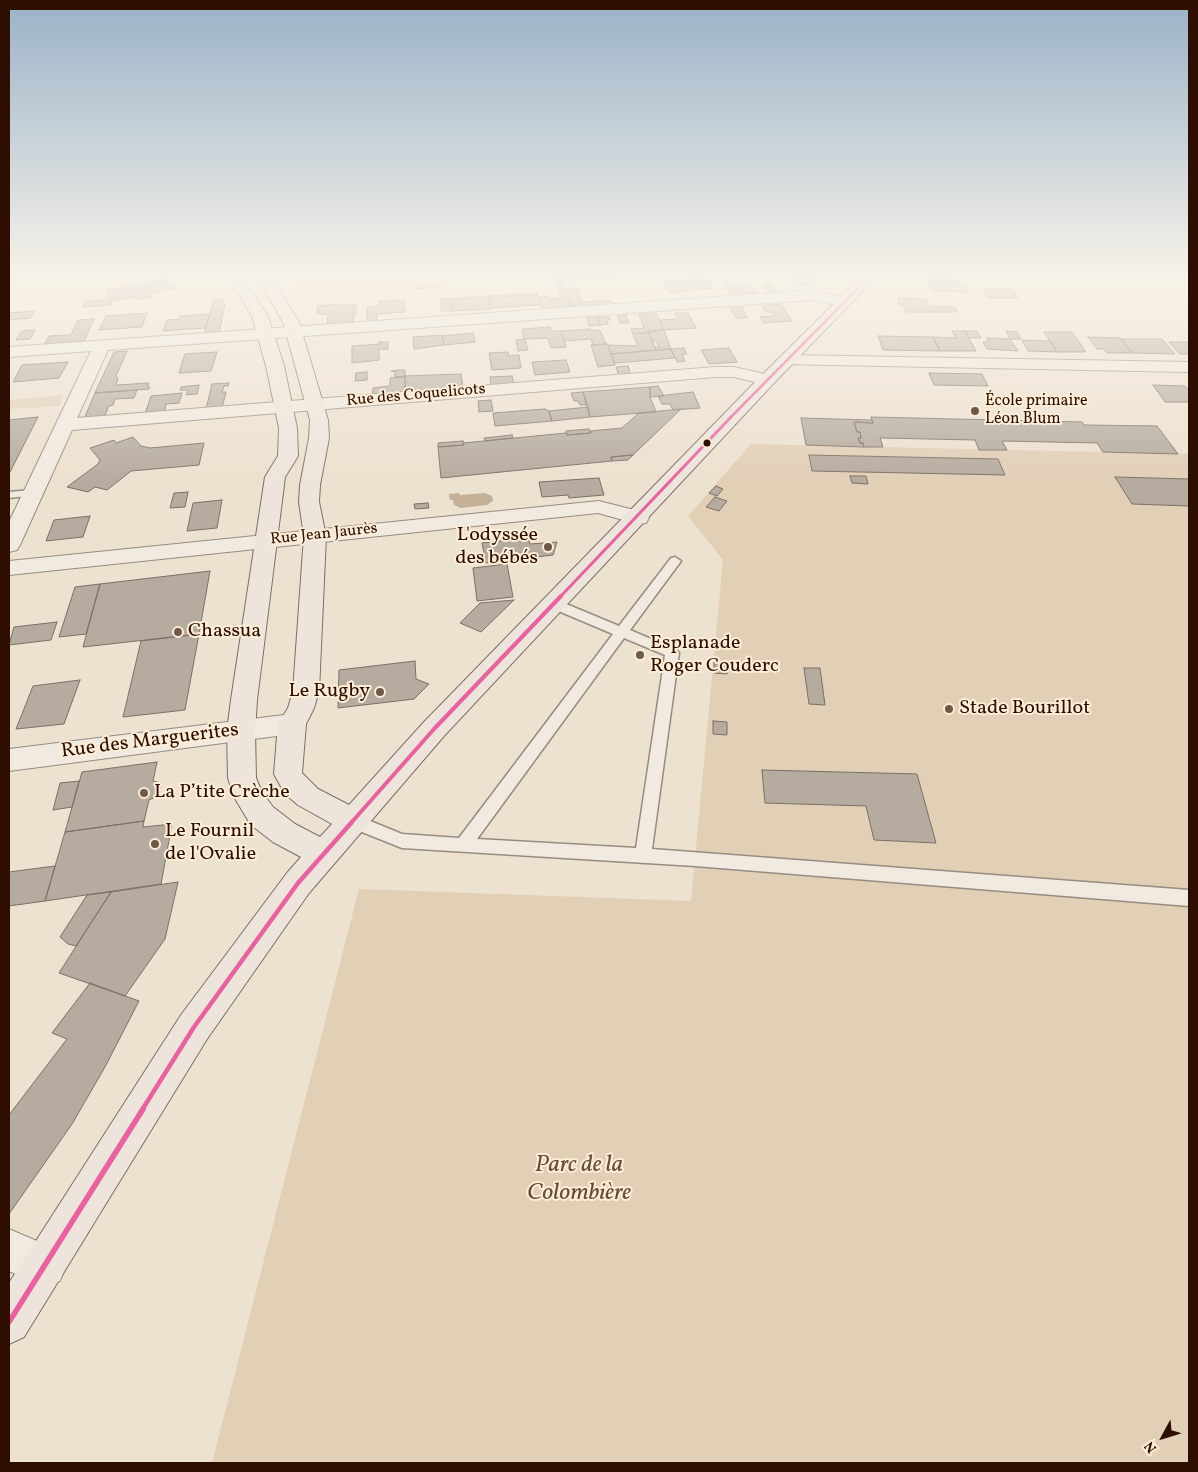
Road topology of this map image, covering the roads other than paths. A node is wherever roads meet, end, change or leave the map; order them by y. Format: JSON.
{"nodes":[{"id":1,"x":102,"y":345,"type":"edge"},
{"id":2,"x":93,"y":346,"type":"edge"},
{"id":3,"x":269,"y":346,"type":"edge"},
{"id":4,"x":299,"y":346,"type":"edge"},
{"id":5,"x":801,"y":346,"type":"edge"},
{"id":6,"x":9,"y":352,"type":"edge"},
{"id":7,"x":787,"y":360,"type":"junction"},
{"id":8,"x":1189,"y":367,"type":"edge"},
{"id":9,"x":767,"y":380,"type":"junction"},
{"id":10,"x":314,"y":405,"type":"junction"},
{"id":11,"x":282,"y":407,"type":"junction"},
{"id":12,"x":64,"y":425,"type":"junction"},
{"id":13,"x":32,"y":493,"type":"junction"},
{"id":14,"x":9,"y":495,"type":"edge"},
{"id":15,"x":638,"y":518,"type":"junction"},
{"id":16,"x":315,"y":536,"type":"junction"},
{"id":17,"x":267,"y":541,"type":"junction"},
{"id":18,"x":9,"y":545,"type":"edge"},
{"id":19,"x":675,"y":561,"type":"dead end"},
{"id":20,"x":9,"y":568,"type":"edge"},
{"id":21,"x":554,"y":604,"type":"junction"},
{"id":22,"x":621,"y":632,"type":"junction"},
{"id":23,"x":292,"y":724,"type":"junction"},
{"id":24,"x":241,"y":731,"type":"junction"},
{"id":25,"x":9,"y":760,"type":"edge"},
{"id":26,"x":353,"y":821,"type":"junction"},
{"id":27,"x":463,"y":844,"type":"junction"},
{"id":28,"x":323,"y":854,"type":"junction"},
{"id":29,"x":643,"y":856,"type":"junction"},
{"id":30,"x":1189,"y":898,"type":"edge"},
{"id":31,"x":9,"y":1250,"type":"edge"},
{"id":32,"x":45,"y":1266,"type":"junction"},
{"id":33,"x":9,"y":1322,"type":"edge"}],
"edges":[{"from":1,"to":12,"type":"street"},
{"from":2,"to":6,"type":"street"},
{"from":3,"to":11,"type":"main road"},
{"from":4,"to":10,"type":"main road"},
{"from":5,"to":7,"type":"main road"},
{"from":7,"to":8,"type":"street"},
{"from":7,"to":9,"type":"main road"},
{"from":9,"to":10,"type":"street","name":"Rue des Coquelicots"},
{"from":9,"to":15,"type":"main road"},
{"from":10,"to":11,"type":"street","name":"Rue des Coquelicots"},
{"from":10,"to":16,"type":"main road"},
{"from":11,"to":12,"type":"street","name":"Rue des Coquelicots"},
{"from":11,"to":17,"type":"main road"},
{"from":12,"to":13,"type":"street"},
{"from":13,"to":14,"type":"lane"},
{"from":13,"to":18,"type":"street"},
{"from":15,"to":16,"type":"street","name":"Rue Jean Jaurès"},
{"from":15,"to":21,"type":"main road"},
{"from":16,"to":17,"type":"street","name":"Rue Jean Jaurès"},
{"from":16,"to":23,"type":"main road"},
{"from":17,"to":20,"type":"street","name":"Rue Jean Jaurès"},
{"from":17,"to":24,"type":"main road"},
{"from":19,"to":22,"type":"lane"},
{"from":21,"to":22,"type":"lane"},
{"from":21,"to":26,"type":"main road"},
{"from":22,"to":27,"type":"lane"},
{"from":22,"to":29,"type":"lane"},
{"from":23,"to":24,"type":"street","name":"Rue des Marguerites"},
{"from":23,"to":26,"type":"main road"},
{"from":24,"to":25,"type":"street","name":"Rue des Marguerites"},
{"from":24,"to":28,"type":"main road"},
{"from":26,"to":27,"type":"lane"},
{"from":26,"to":28,"type":"main road"},
{"from":27,"to":29,"type":"lane"},
{"from":28,"to":32,"type":"main road"},
{"from":29,"to":30,"type":"lane"},
{"from":31,"to":32,"type":"street"},
{"from":32,"to":33,"type":"main road"}]}
